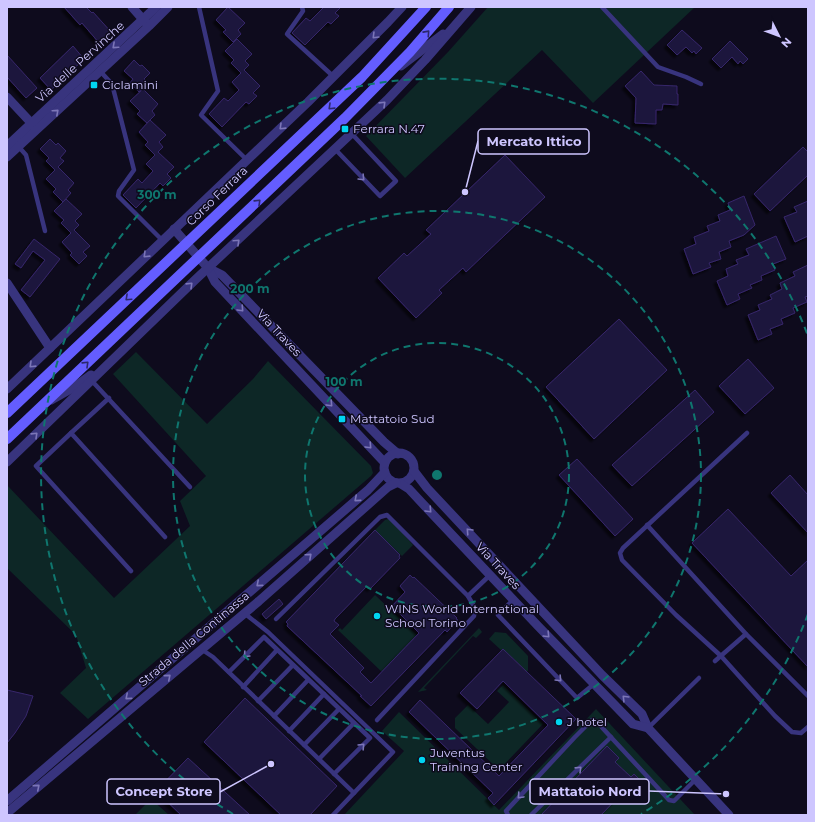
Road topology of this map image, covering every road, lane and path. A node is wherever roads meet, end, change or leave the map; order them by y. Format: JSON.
{"nodes":[{"id":1,"x":132,"y":7,"type":"edge"},
{"id":2,"x":156,"y":7,"type":"edge"},
{"id":3,"x":168,"y":7,"type":"edge"},
{"id":4,"x":199,"y":7,"type":"edge"},
{"id":5,"x":402,"y":7,"type":"edge"},
{"id":6,"x":426,"y":7,"type":"edge"},
{"id":7,"x":449,"y":7,"type":"edge"},
{"id":8,"x":471,"y":7,"type":"edge"},
{"id":9,"x":602,"y":7,"type":"edge"},
{"id":10,"x":302,"y":9,"type":"edge"},
{"id":11,"x":459,"y":22,"type":"junction"},
{"id":12,"x":147,"y":23,"type":"junction"},
{"id":13,"x":100,"y":72,"type":"junction"},
{"id":14,"x":334,"y":77,"type":"junction"},
{"id":15,"x":381,"y":82,"type":"junction"},
{"id":16,"x":701,"y":84,"type":"dead end"},
{"id":17,"x":7,"y":97,"type":"edge"},
{"id":18,"x":34,"y":126,"type":"junction"},
{"id":19,"x":352,"y":134,"type":"junction"},
{"id":20,"x":7,"y":146,"type":"edge"},
{"id":21,"x":18,"y":146,"type":"junction"},
{"id":22,"x":335,"y":149,"type":"junction"},
{"id":23,"x":7,"y":157,"type":"edge"},
{"id":24,"x":247,"y":160,"type":"junction"},
{"id":25,"x":174,"y":229,"type":"junction"},
{"id":26,"x":45,"y":231,"type":"dead end"},
{"id":27,"x":162,"y":240,"type":"junction"},
{"id":28,"x":187,"y":243,"type":"junction"},
{"id":29,"x":199,"y":258,"type":"junction"},
{"id":30,"x":208,"y":268,"type":"junction"},
{"id":31,"x":7,"y":283,"type":"edge"},
{"id":32,"x":50,"y":348,"type":"junction"},
{"id":33,"x":109,"y":364,"type":"junction"},
{"id":34,"x":92,"y":381,"type":"junction"},
{"id":35,"x":7,"y":389,"type":"edge"},
{"id":36,"x":108,"y":398,"type":"junction"},
{"id":37,"x":22,"y":399,"type":"junction"},
{"id":38,"x":45,"y":403,"type":"junction"},
{"id":39,"x":7,"y":408,"type":"edge"},
{"id":40,"x":7,"y":413,"type":"edge"},
{"id":41,"x":71,"y":433,"type":"junction"},
{"id":42,"x":747,"y":434,"type":"dead end"},
{"id":43,"x":7,"y":439,"type":"edge"},
{"id":44,"x":398,"y":454,"type":"junction"},
{"id":45,"x":7,"y":462,"type":"edge"},
{"id":46,"x":385,"y":468,"type":"junction"},
{"id":47,"x":414,"y":471,"type":"junction"},
{"id":48,"x":398,"y":483,"type":"junction"},
{"id":49,"x":190,"y":487,"type":"dead end"},
{"id":50,"x":647,"y":525,"type":"junction"},
{"id":51,"x":165,"y":537,"type":"dead end"},
{"id":52,"x":131,"y":572,"type":"dead end"},
{"id":53,"x":490,"y":575,"type":"junction"},
{"id":54,"x":468,"y":596,"type":"junction"},
{"id":55,"x":513,"y":600,"type":"junction"},
{"id":56,"x":244,"y":613,"type":"junction"},
{"id":57,"x":276,"y":619,"type":"dead end"},
{"id":58,"x":746,"y":634,"type":"junction"},
{"id":59,"x":201,"y":650,"type":"junction"},
{"id":60,"x":278,"y":650,"type":"junction"},
{"id":61,"x":721,"y":656,"type":"junction"},
{"id":62,"x":715,"y":661,"type":"dead end"},
{"id":63,"x":293,"y":665,"type":"junction"},
{"id":64,"x":229,"y":672,"type":"junction"},
{"id":65,"x":699,"y":678,"type":"dead end"},
{"id":66,"x":308,"y":680,"type":"junction"},
{"id":67,"x":594,"y":684,"type":"junction"},
{"id":68,"x":243,"y":687,"type":"junction"},
{"id":69,"x":324,"y":694,"type":"junction"},
{"id":70,"x":808,"y":696,"type":"edge"},
{"id":71,"x":258,"y":701,"type":"junction"},
{"id":72,"x":339,"y":709,"type":"junction"},
{"id":73,"x":274,"y":716,"type":"junction"},
{"id":74,"x":377,"y":720,"type":"dead end"},
{"id":75,"x":354,"y":723,"type":"junction"},
{"id":76,"x":808,"y":727,"type":"edge"},
{"id":77,"x":648,"y":728,"type":"junction"},
{"id":78,"x":289,"y":731,"type":"junction"},
{"id":79,"x":611,"y":737,"type":"junction"},
{"id":80,"x":304,"y":745,"type":"junction"},
{"id":81,"x":319,"y":760,"type":"junction"},
{"id":82,"x":334,"y":774,"type":"junction"},
{"id":83,"x":696,"y":779,"type":"junction"},
{"id":84,"x":354,"y":793,"type":"junction"},
{"id":85,"x":7,"y":801,"type":"edge"},
{"id":86,"x":7,"y":813,"type":"edge"},
{"id":87,"x":333,"y":815,"type":"edge"},
{"id":88,"x":508,"y":815,"type":"edge"},
{"id":89,"x":530,"y":815,"type":"edge"},
{"id":90,"x":729,"y":815,"type":"edge"}],
"edges":[{"from":1,"to":12,"type":"street"},
{"from":2,"to":12,"type":"street","name":"Via delle Pervinche"},
{"from":3,"to":12,"type":"street","name":"Via delle Pervinche"},
{"from":4,"to":24,"type":"lane","name":"Corso Ferrara"},
{"from":5,"to":14,"type":"street","name":"Corso Ferrara","one_way":true},
{"from":6,"to":28,"type":"main road","name":"Corso Ferrara","one_way":true},
{"from":15,"to":7,"type":"main road","one_way":true},
{"from":8,"to":11,"type":"street"},
{"from":9,"to":16,"type":"lane"},
{"from":10,"to":14,"type":"lane"},
{"from":11,"to":15,"type":"street"},
{"from":19,"to":11,"type":"street","one_way":true},
{"from":12,"to":13,"type":"street","name":"Via delle Pervinche"},
{"from":12,"to":18,"type":"street","name":"Via delle Pervinche","one_way":true},
{"from":18,"to":13,"type":"street","name":"Via delle Pervinche","one_way":true},
{"from":13,"to":27,"type":"lane","name":"Via delle Pervinche"},
{"from":14,"to":24,"type":"street","name":"Corso Ferrara","one_way":true},
{"from":29,"to":15,"type":"main road","one_way":true},
{"from":17,"to":18,"type":"street"},
{"from":18,"to":20,"type":"street","name":"Via delle Pervinche"},
{"from":18,"to":21,"type":"street","name":"Via delle Pervinche"},
{"from":19,"to":22,"type":"street"},
{"from":22,"to":19,"type":"lane","one_way":true},
{"from":21,"to":23,"type":"street","name":"Via delle Pervinche"},
{"from":21,"to":26,"type":"lane"},
{"from":30,"to":22,"type":"street","one_way":true},
{"from":24,"to":25,"type":"street","name":"Corso Ferrara"},
{"from":25,"to":27,"type":"street","name":"Corso Ferrara"},
{"from":25,"to":28,"type":"street","name":"Via Traves"},
{"from":27,"to":32,"type":"street","name":"Corso Ferrara","one_way":true},
{"from":28,"to":29,"type":"street","name":"Via Traves"},
{"from":28,"to":37,"type":"main road","name":"Corso Ferrara","one_way":true},
{"from":29,"to":30,"type":"street","name":"Via Traves"},
{"from":38,"to":29,"type":"main road","one_way":true},
{"from":33,"to":30,"type":"street","one_way":true},
{"from":30,"to":44,"type":"street","name":"Via Traves"},
{"from":30,"to":46,"type":"street","name":"Via Traves","one_way":true},
{"from":31,"to":32,"type":"street"},
{"from":32,"to":35,"type":"street","name":"Corso Ferrara","one_way":true},
{"from":33,"to":34,"type":"street"},
{"from":33,"to":38,"type":"street"},
{"from":34,"to":36,"type":"lane"},
{"from":45,"to":34,"type":"street","one_way":true},
{"from":36,"to":41,"type":"lane"},
{"from":36,"to":49,"type":"lane"},
{"from":37,"to":39,"type":"street","name":"Corso Ferrara"},
{"from":37,"to":40,"type":"main road","name":"Corso Ferrara"},
{"from":38,"to":43,"type":"main road"},
{"from":41,"to":51,"type":"lane"},
{"from":41,"to":52,"type":"lane"},
{"from":42,"to":50,"type":"lane"},
{"from":44,"to":46,"type":"street"},
{"from":44,"to":47,"type":"street"},
{"from":46,"to":48,"type":"street"},
{"from":46,"to":85,"type":"street","name":"Strada della Continassa","one_way":true},
{"from":47,"to":48,"type":"street"},
{"from":77,"to":47,"type":"street","name":"Via Traves","one_way":true},
{"from":48,"to":53,"type":"street","name":"Via Traves","one_way":true},
{"from":56,"to":48,"type":"street","name":"Strada della Continassa","one_way":true},
{"from":50,"to":58,"type":"lane"},
{"from":50,"to":61,"type":"lane"},
{"from":53,"to":54,"type":"lane"},
{"from":53,"to":55,"type":"street","name":"Via Traves"},
{"from":54,"to":57,"type":"lane"},
{"from":54,"to":74,"type":"lane"},
{"from":55,"to":67,"type":"street","name":"Via Traves","one_way":true},
{"from":55,"to":67,"type":"lane","one_way":true},
{"from":56,"to":59,"type":"street","name":"Strada della Continassa"},
{"from":56,"to":84,"type":"lane"},
{"from":58,"to":61,"type":"lane"},
{"from":58,"to":70,"type":"lane"},
{"from":59,"to":64,"type":"lane"},
{"from":86,"to":59,"type":"street","name":"Strada della Continassa","one_way":true},
{"from":60,"to":63,"type":"lane"},
{"from":60,"to":64,"type":"lane","one_way":true},
{"from":60,"to":68,"type":"lane"},
{"from":61,"to":62,"type":"lane"},
{"from":61,"to":76,"type":"lane"},
{"from":63,"to":66,"type":"lane"},
{"from":63,"to":71,"type":"lane"},
{"from":64,"to":68,"type":"lane"},
{"from":65,"to":77,"type":"lane"},
{"from":66,"to":69,"type":"lane"},
{"from":66,"to":73,"type":"lane"},
{"from":67,"to":77,"type":"street","name":"Via Traves"},
{"from":68,"to":71,"type":"lane"},
{"from":69,"to":72,"type":"lane"},
{"from":69,"to":78,"type":"lane"},
{"from":71,"to":73,"type":"lane"},
{"from":72,"to":75,"type":"lane"},
{"from":72,"to":80,"type":"lane"},
{"from":73,"to":78,"type":"lane"},
{"from":75,"to":81,"type":"lane"},
{"from":82,"to":75,"type":"lane","one_way":true},
{"from":77,"to":83,"type":"street","name":"Via Traves"},
{"from":78,"to":80,"type":"lane"},
{"from":79,"to":83,"type":"lane"},
{"from":79,"to":88,"type":"lane","one_way":true},
{"from":89,"to":79,"type":"lane","one_way":true},
{"from":80,"to":81,"type":"lane"},
{"from":81,"to":82,"type":"lane"},
{"from":82,"to":84,"type":"lane"},
{"from":83,"to":90,"type":"street","name":"Via Traves"},
{"from":84,"to":87,"type":"lane"}]}
